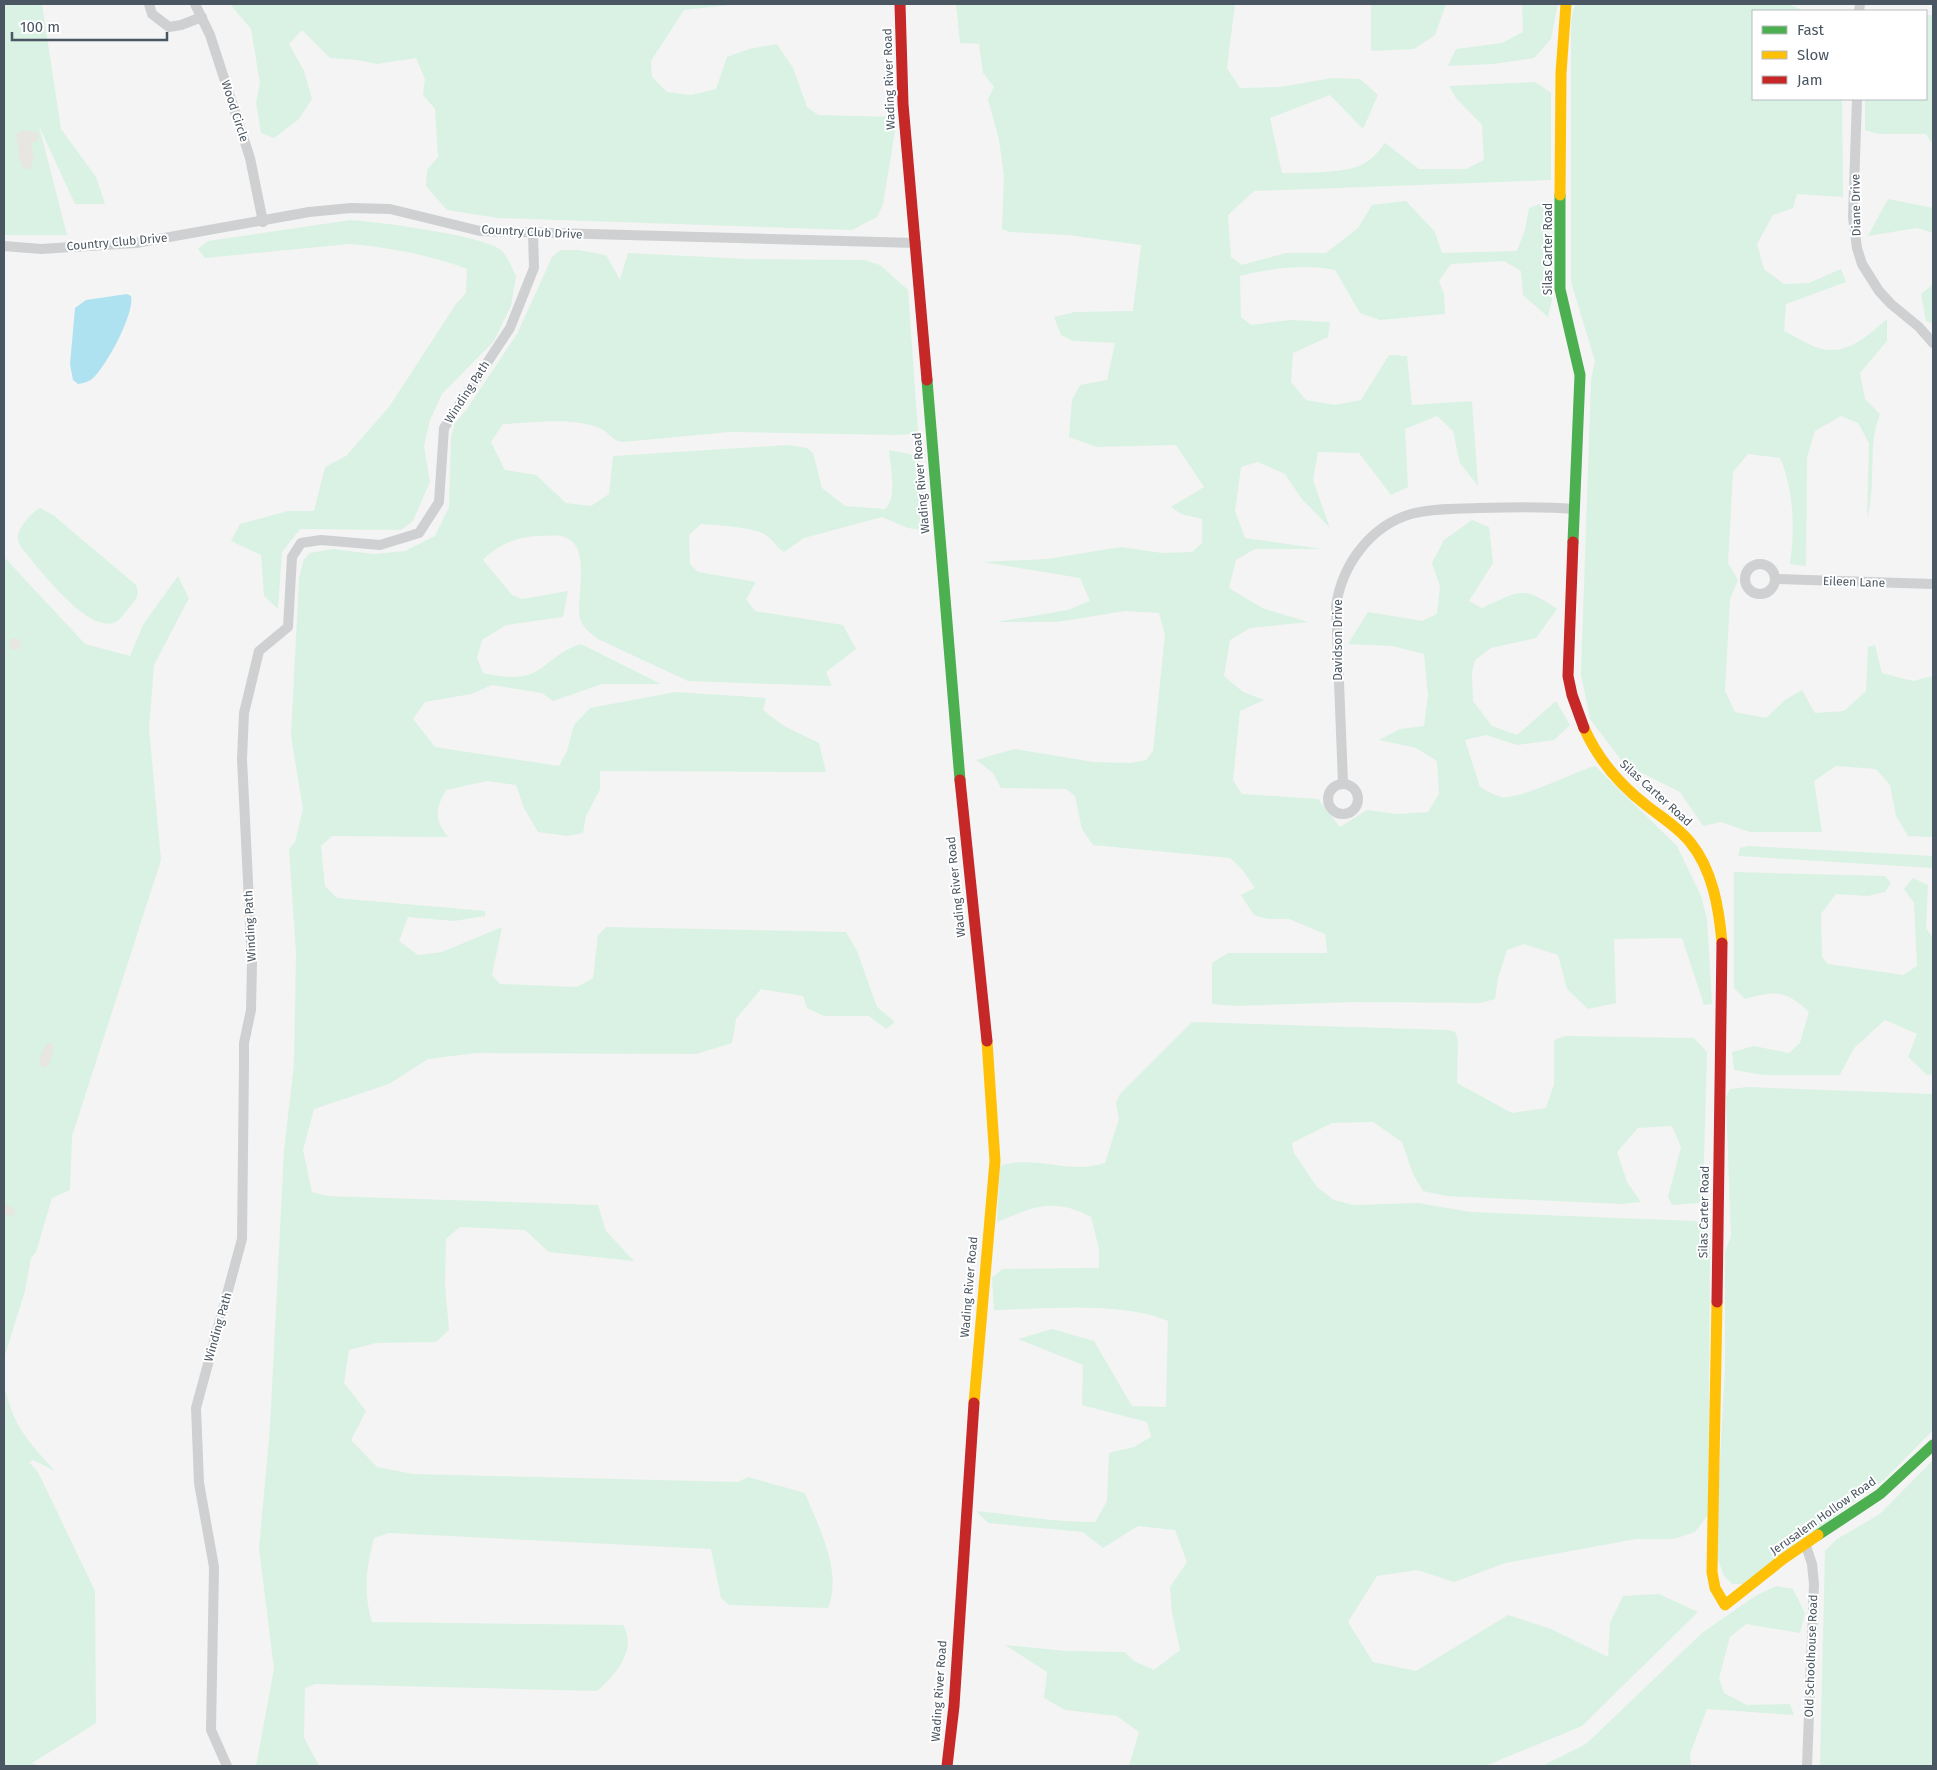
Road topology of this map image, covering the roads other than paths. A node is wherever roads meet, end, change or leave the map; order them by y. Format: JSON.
{"nodes":[{"id":1,"x":149,"y":4,"type":"edge"},
{"id":2,"x":195,"y":4,"type":"edge"},
{"id":3,"x":900,"y":4,"type":"edge"},
{"id":4,"x":1566,"y":4,"type":"edge"},
{"id":5,"x":202,"y":17,"type":"junction"},
{"id":6,"x":1857,"y":100,"type":"edge"},
{"id":7,"x":264,"y":222,"type":"junction"},
{"id":8,"x":533,"y":233,"type":"junction"},
{"id":9,"x":916,"y":243,"type":"junction"},
{"id":10,"x":4,"y":246,"type":"edge"},
{"id":11,"x":1933,"y":343,"type":"edge"},
{"id":12,"x":1574,"y":508,"type":"junction"},
{"id":13,"x":1775,"y":579,"type":"dead end"},
{"id":14,"x":1933,"y":584,"type":"edge"},
{"id":15,"x":1342,"y":783,"type":"dead end"},
{"id":16,"x":1933,"y":1445,"type":"edge"},
{"id":17,"x":1806,"y":1546,"type":"junction"},
{"id":18,"x":1725,"y":1605,"type":"joint"},
{"id":19,"x":227,"y":1766,"type":"edge"},
{"id":20,"x":947,"y":1766,"type":"edge"},
{"id":21,"x":1807,"y":1766,"type":"edge"}],
"edges":[{"from":1,"to":5,"type":"street"},
{"from":2,"to":5,"type":"street","name":"Wood Circle"},
{"from":3,"to":9,"type":"street","name":"Wading River Road"},
{"from":4,"to":12,"type":"street","name":"Silas Carter Road"},
{"from":5,"to":7,"type":"street","name":"Wood Circle"},
{"from":6,"to":11,"type":"street","name":"Diane Drive"},
{"from":7,"to":8,"type":"street","name":"Country Club Drive"},
{"from":7,"to":10,"type":"street","name":"Country Club Drive"},
{"from":8,"to":9,"type":"street","name":"Country Club Drive"},
{"from":8,"to":19,"type":"street","name":"Winding Path"},
{"from":9,"to":20,"type":"street","name":"Wading River Road"},
{"from":12,"to":15,"type":"street","name":"Davidson Drive"},
{"from":12,"to":18,"type":"street","name":"Silas Carter Road"},
{"from":13,"to":14,"type":"street","name":"Eileen Lane"},
{"from":16,"to":17,"type":"street","name":"Jerusalem Hollow Road"},
{"from":17,"to":18,"type":"street","name":"Jerusalem Hollow Road"},
{"from":17,"to":21,"type":"street","name":"Old Schoolhouse Road"}]}
